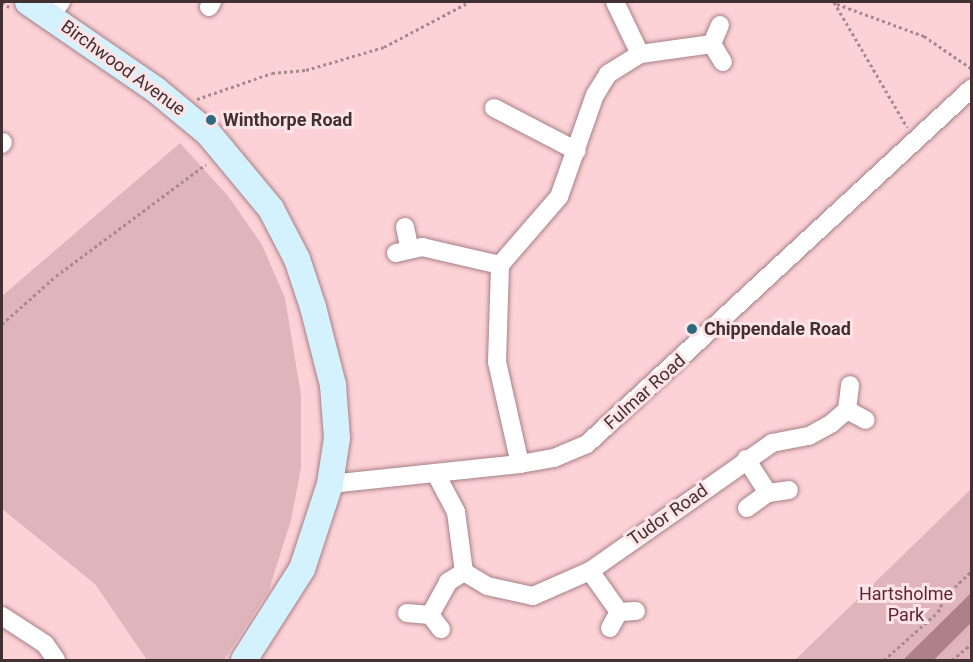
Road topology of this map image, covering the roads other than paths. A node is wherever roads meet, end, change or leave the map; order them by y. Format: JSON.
{"nodes":[{"id":1,"x":28,"y":2,"type":"edge"},
{"id":2,"x":615,"y":2,"type":"edge"},
{"id":3,"x":56,"y":9,"type":"edge"},
{"id":4,"x":720,"y":25,"type":"dead end"},
{"id":5,"x":712,"y":44,"type":"junction"},
{"id":6,"x":640,"y":54,"type":"junction"},
{"id":7,"x":723,"y":62,"type":"dead end"},
{"id":8,"x":972,"y":88,"type":"edge"},
{"id":9,"x":489,"y":106,"type":"dead end"},
{"id":10,"x":577,"y":151,"type":"junction"},
{"id":11,"x":405,"y":227,"type":"dead end"},
{"id":12,"x":500,"y":265,"type":"junction"},
{"id":13,"x":850,"y":385,"type":"dead end"},
{"id":14,"x":847,"y":410,"type":"junction"},
{"id":15,"x":866,"y":420,"type":"dead end"},
{"id":16,"x":746,"y":459,"type":"junction"},
{"id":17,"x":520,"y":464,"type":"junction"},
{"id":18,"x":436,"y":474,"type":"junction"},
{"id":19,"x":330,"y":484,"type":"junction"},
{"id":20,"x":789,"y":490,"type":"dead end"},
{"id":21,"x":768,"y":493,"type":"junction"},
{"id":22,"x":747,"y":508,"type":"dead end"},
{"id":23,"x":590,"y":571,"type":"junction"},
{"id":24,"x":464,"y":572,"type":"junction"},
{"id":25,"x":407,"y":613,"type":"dead end"},
{"id":26,"x":2,"y":616,"type":"edge"},
{"id":27,"x":610,"y":628,"type":"dead end"},
{"id":28,"x":56,"y":660,"type":"edge"},
{"id":29,"x":244,"y":660,"type":"edge"}],
"edges":[{"from":1,"to":3,"type":"street","name":"Birchwood Avenue"},
{"from":2,"to":6,"type":"street"},
{"from":3,"to":19,"type":"street","name":"Birchwood Avenue"},
{"from":4,"to":5,"type":"street"},
{"from":5,"to":6,"type":"street"},
{"from":5,"to":7,"type":"street"},
{"from":6,"to":10,"type":"street"},
{"from":8,"to":17,"type":"street","name":"Fulmar Road"},
{"from":9,"to":10,"type":"street"},
{"from":10,"to":12,"type":"street"},
{"from":11,"to":12,"type":"street"},
{"from":12,"to":17,"type":"street"},
{"from":13,"to":14,"type":"street"},
{"from":14,"to":15,"type":"street"},
{"from":14,"to":16,"type":"street","name":"Tudor Road"},
{"from":16,"to":21,"type":"street"},
{"from":16,"to":23,"type":"street","name":"Tudor Road"},
{"from":17,"to":18,"type":"street","name":"Fulmar Road"},
{"from":18,"to":19,"type":"street","name":"Fulmar Road"},
{"from":18,"to":24,"type":"street"},
{"from":19,"to":29,"type":"street","name":"Birchwood Avenue"},
{"from":20,"to":21,"type":"street"},
{"from":21,"to":22,"type":"street"},
{"from":23,"to":24,"type":"street","name":"Tudor Road"},
{"from":23,"to":27,"type":"street"},
{"from":24,"to":25,"type":"street"},
{"from":26,"to":28,"type":"street"}]}
